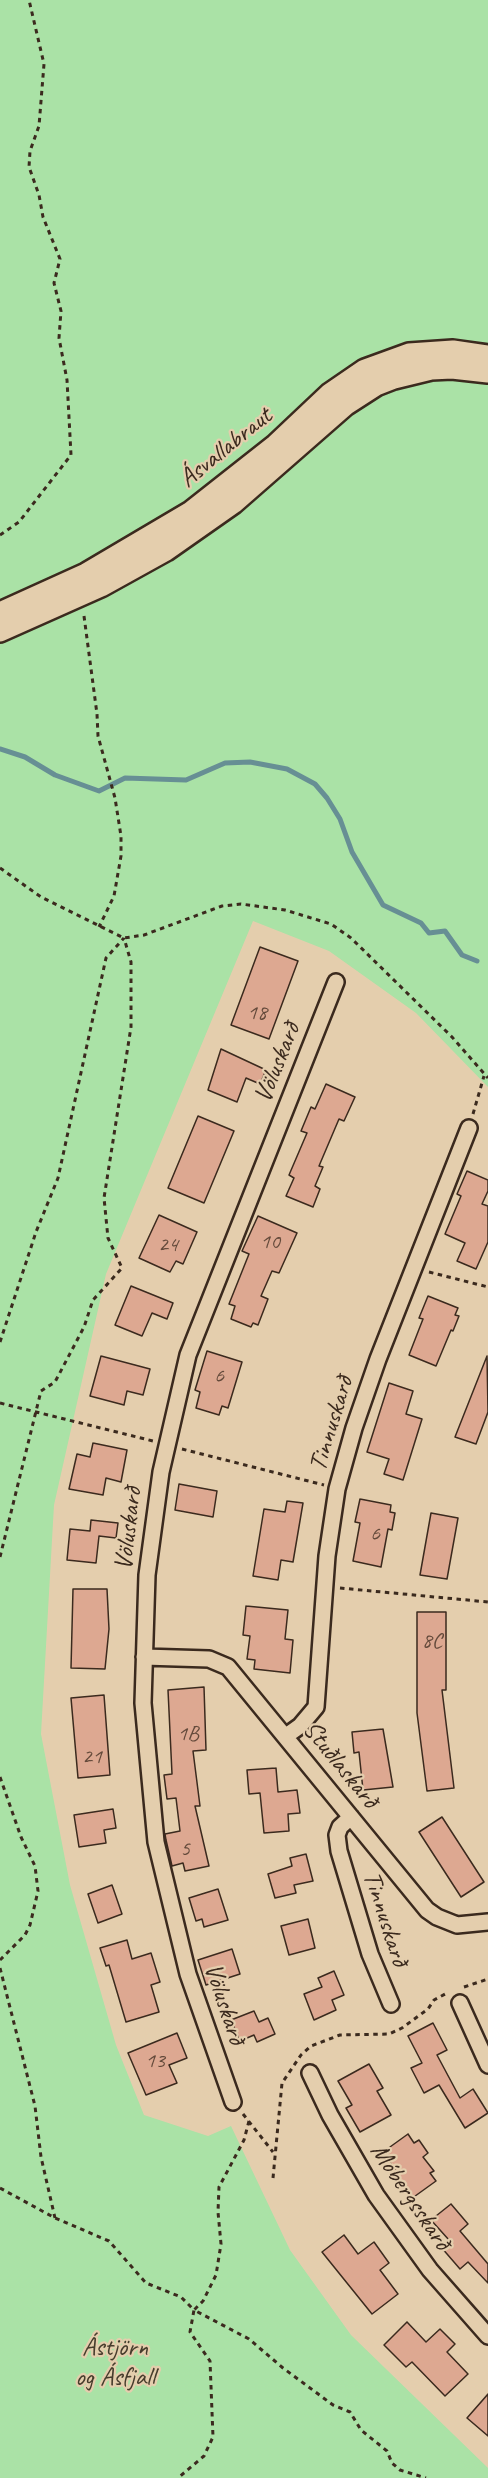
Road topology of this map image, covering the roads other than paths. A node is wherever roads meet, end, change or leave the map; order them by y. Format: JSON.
{"nodes":[{"id":1,"x":488,"y":356,"type":"edge"},
{"id":2,"x":488,"y":372,"type":"edge"},
{"id":3,"x":0,"y":613,"type":"edge"},
{"id":4,"x":0,"y":631,"type":"edge"},
{"id":5,"x":336,"y":982,"type":"dead end"},
{"id":6,"x":469,"y":1128,"type":"road end"},
{"id":7,"x":144,"y":1657,"type":"junction"},
{"id":8,"x":286,"y":1736,"type":"junction"},
{"id":9,"x":351,"y":1817,"type":"junction"},
{"id":10,"x":488,"y":1922,"type":"edge"},
{"id":11,"x":460,"y":2003,"type":"dead end"},
{"id":12,"x":391,"y":2004,"type":"dead end"},
{"id":13,"x":488,"y":2065,"type":"edge"},
{"id":14,"x":310,"y":2073,"type":"dead end"},
{"id":15,"x":233,"y":2102,"type":"road end"},
{"id":16,"x":488,"y":2336,"type":"edge"}],
"edges":[{"from":1,"to":3,"type":"main road","name":"Ásvallabraut"},
{"from":2,"to":4,"type":"main road","name":"Ásvallabraut"},
{"from":5,"to":7,"type":"street","name":"Völuskarð"},
{"from":6,"to":8,"type":"street","name":"Tinnuskarð"},
{"from":7,"to":8,"type":"street","name":"Stuðlaskarð"},
{"from":7,"to":15,"type":"street","name":"Völuskarð"},
{"from":8,"to":9,"type":"street","name":"Stuðlaskarð"},
{"from":9,"to":10,"type":"street","name":"Stuðlaskarð"},
{"from":9,"to":12,"type":"street","name":"Tinnuskarð"},
{"from":11,"to":13,"type":"street"},
{"from":14,"to":16,"type":"street","name":"Móbergsskarð"}]}
